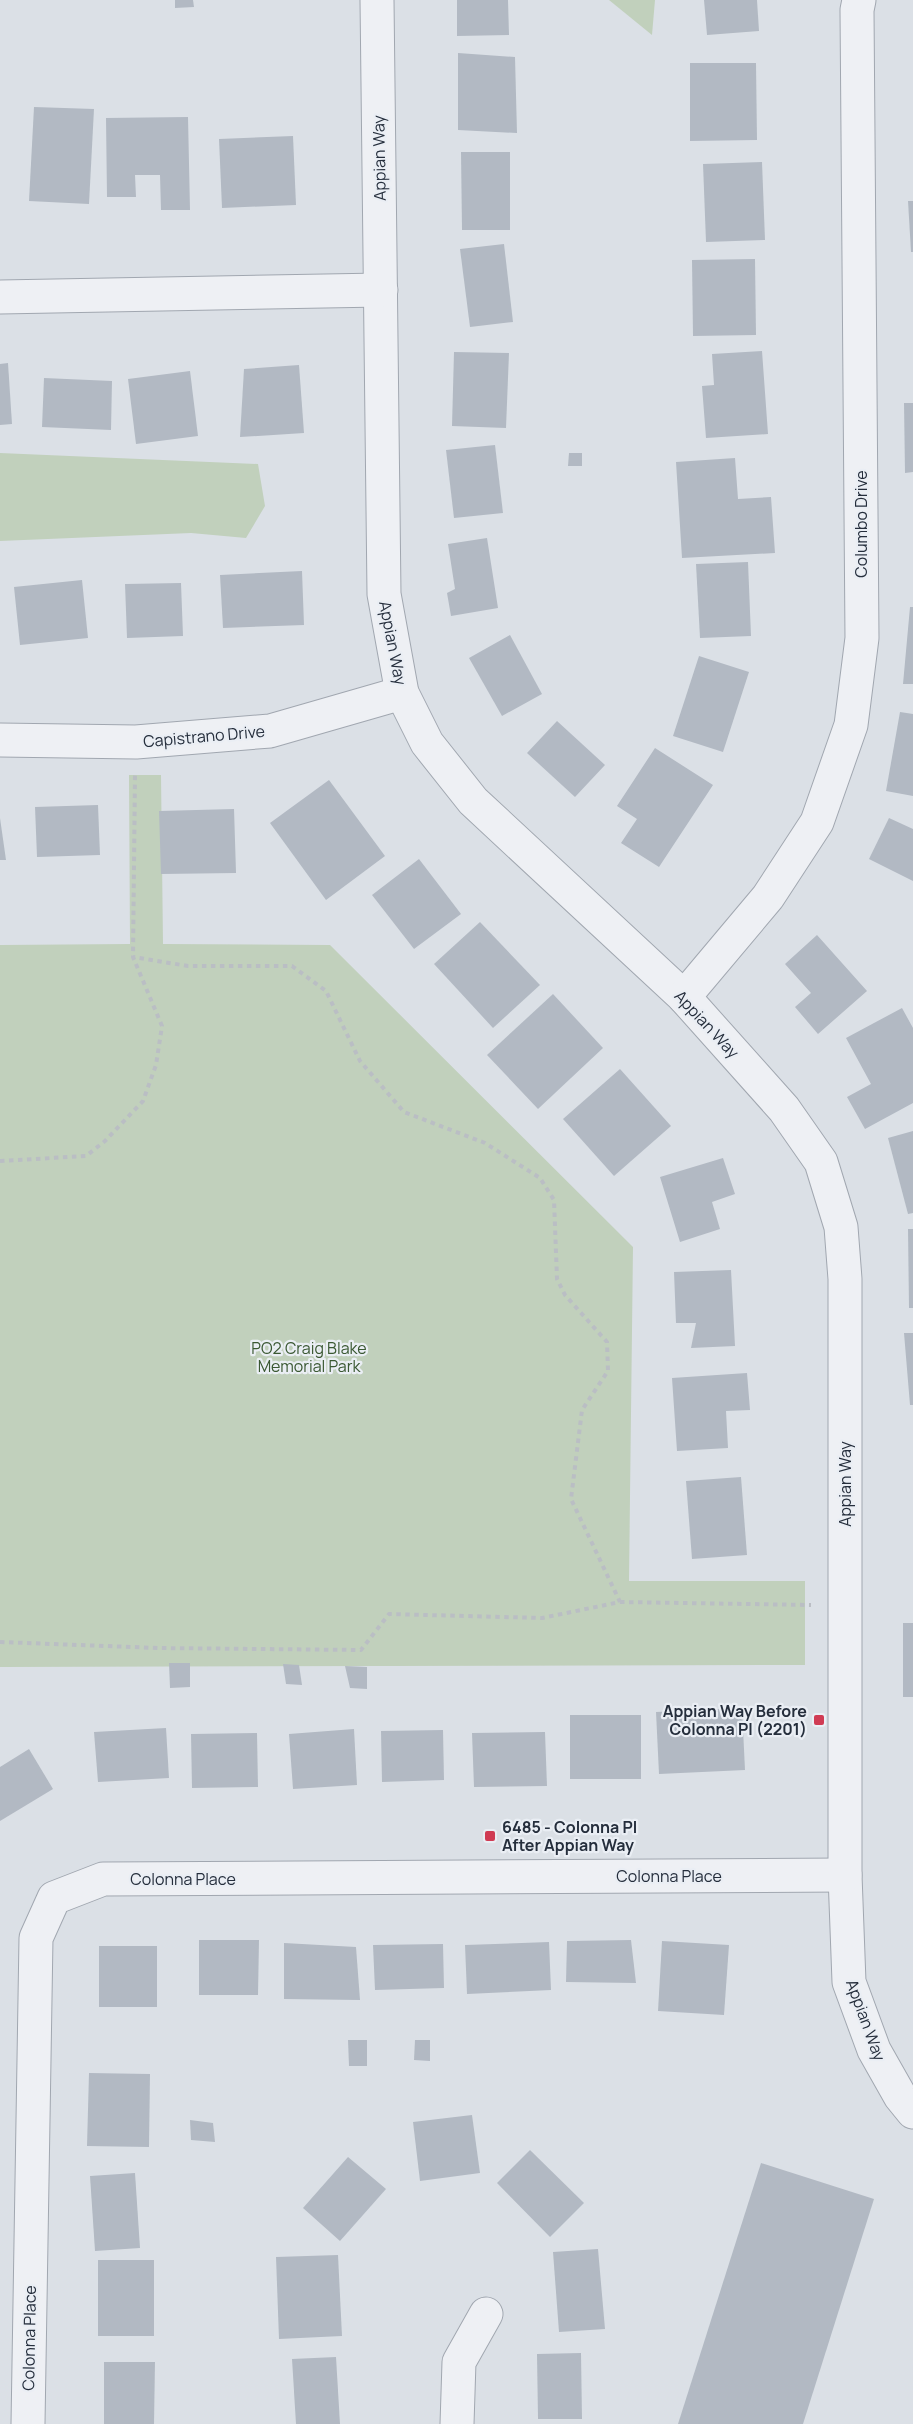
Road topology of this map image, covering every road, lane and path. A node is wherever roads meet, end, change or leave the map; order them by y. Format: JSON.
{"nodes":[{"id":1,"x":377,"y":0,"type":"edge"},
{"id":2,"x":859,"y":0,"type":"edge"},
{"id":3,"x":381,"y":290,"type":"junction"},
{"id":4,"x":0,"y":297,"type":"edge"},
{"id":5,"x":402,"y":693,"type":"junction"},
{"id":6,"x":0,"y":740,"type":"edge"},
{"id":7,"x":136,"y":742,"type":"junction"},
{"id":8,"x":133,"y":957,"type":"junction"},
{"id":9,"x":684,"y":997,"type":"junction"},
{"id":10,"x":0,"y":1161,"type":"edge"},
{"id":11,"x":620,"y":1602,"type":"junction"},
{"id":12,"x":845,"y":1605,"type":"junction"},
{"id":13,"x":0,"y":1642,"type":"edge"},
{"id":14,"x":845,"y":1875,"type":"junction"},
{"id":15,"x":913,"y":2112,"type":"edge"},
{"id":16,"x":486,"y":2314,"type":"dead end"},
{"id":17,"x":28,"y":2424,"type":"edge"},
{"id":18,"x":457,"y":2424,"type":"edge"}],
"edges":[{"from":1,"to":3,"type":"street","name":"Appian Way"},
{"from":2,"to":9,"type":"street","name":"Columbo Drive"},
{"from":3,"to":4,"type":"street"},
{"from":3,"to":5,"type":"street","name":"Appian Way"},
{"from":5,"to":7,"type":"street","name":"Capistrano Drive"},
{"from":5,"to":9,"type":"street","name":"Appian Way"},
{"from":6,"to":7,"type":"street","name":"Capistrano Drive"},
{"from":7,"to":8,"type":"path"},
{"from":8,"to":10,"type":"path"},
{"from":8,"to":11,"type":"path"},
{"from":9,"to":12,"type":"street","name":"Appian Way"},
{"from":11,"to":12,"type":"path"},
{"from":11,"to":13,"type":"path"},
{"from":12,"to":14,"type":"street","name":"Appian Way"},
{"from":14,"to":15,"type":"street","name":"Appian Way"},
{"from":14,"to":17,"type":"street","name":"Colonna Place"},
{"from":16,"to":18,"type":"street"}]}
